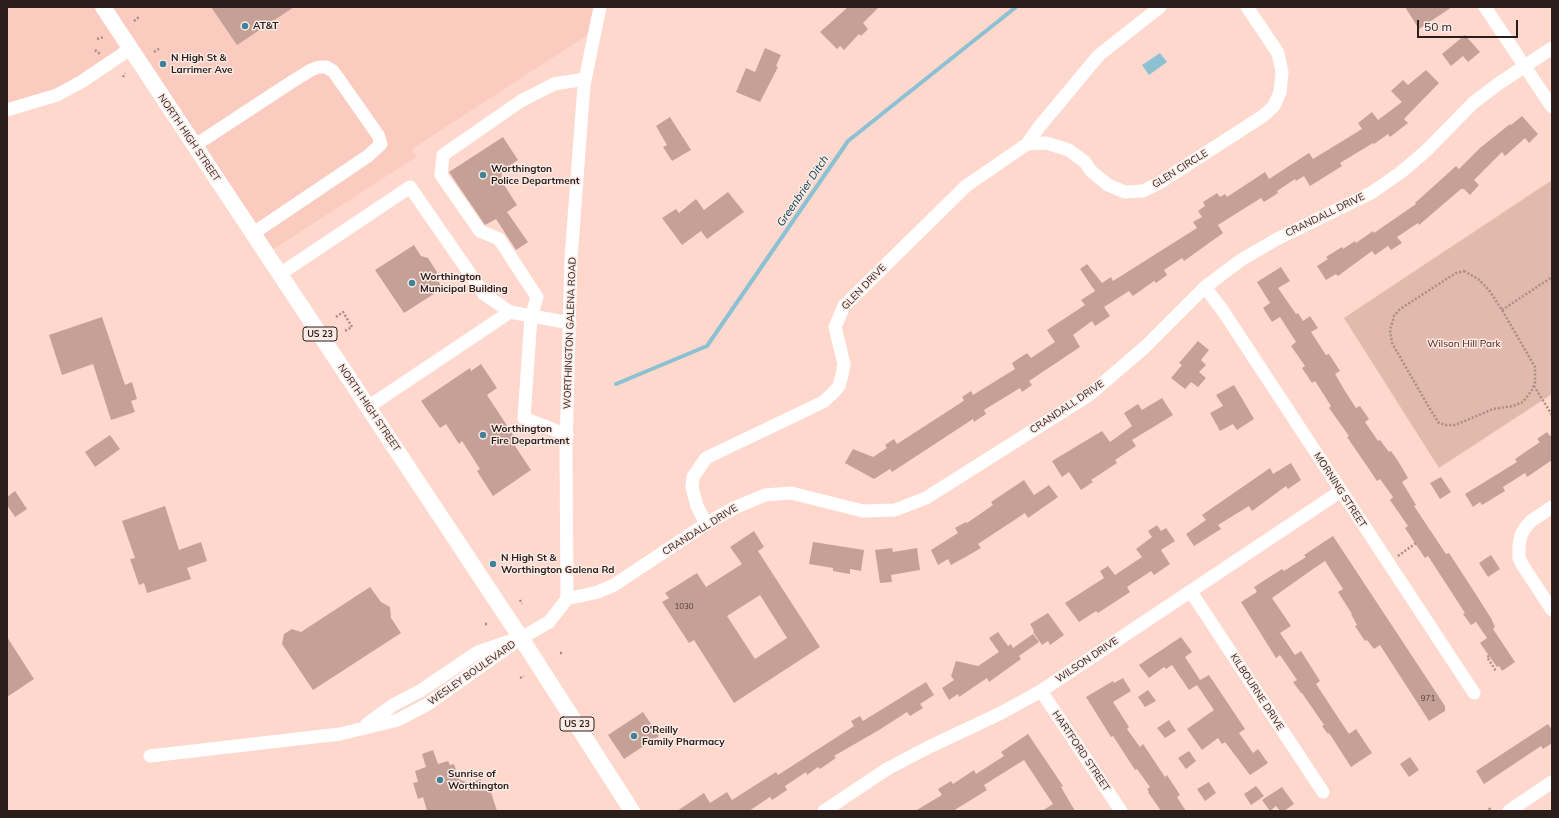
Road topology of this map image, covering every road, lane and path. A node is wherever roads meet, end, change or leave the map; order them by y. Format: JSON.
{"nodes":[{"id":1,"x":103,"y":7,"type":"edge"},
{"id":2,"x":600,"y":7,"type":"edge"},
{"id":3,"x":1160,"y":7,"type":"edge"},
{"id":4,"x":1247,"y":7,"type":"edge"},
{"id":5,"x":1485,"y":7,"type":"edge"},
{"id":6,"x":139,"y":17,"type":"dead end"},
{"id":7,"x":134,"y":21,"type":"dead end"},
{"id":8,"x":104,"y":37,"type":"dead end"},
{"id":9,"x":97,"y":39,"type":"dead end"},
{"id":10,"x":160,"y":48,"type":"dead end"},
{"id":11,"x":1552,"y":48,"type":"edge"},
{"id":12,"x":130,"y":49,"type":"junction"},
{"id":13,"x":95,"y":50,"type":"dead end"},
{"id":14,"x":154,"y":52,"type":"dead end"},
{"id":15,"x":100,"y":54,"type":"dead end"},
{"id":16,"x":1525,"y":66,"type":"junction"},
{"id":17,"x":125,"y":73,"type":"dead end"},
{"id":18,"x":123,"y":77,"type":"dead end"},
{"id":19,"x":585,"y":79,"type":"junction"},
{"id":20,"x":1552,"y":107,"type":"edge"},
{"id":21,"x":7,"y":110,"type":"edge"},
{"id":22,"x":1027,"y":144,"type":"junction"},
{"id":23,"x":194,"y":146,"type":"junction"},
{"id":24,"x":252,"y":234,"type":"junction"},
{"id":25,"x":280,"y":274,"type":"junction"},
{"id":26,"x":1552,"y":277,"type":"edge"},
{"id":27,"x":1205,"y":287,"type":"junction"},
{"id":28,"x":1502,"y":310,"type":"junction"},
{"id":29,"x":510,"y":312,"type":"junction"},
{"id":30,"x":336,"y":317,"type":"dead end"},
{"id":31,"x":531,"y":317,"type":"junction"},
{"id":32,"x":570,"y":323,"type":"junction"},
{"id":33,"x":345,"y":331,"type":"dead end"},
{"id":34,"x":1534,"y":386,"type":"junction"},
{"id":35,"x":368,"y":407,"type":"junction"},
{"id":36,"x":1552,"y":415,"type":"edge"},
{"id":37,"x":567,"y":435,"type":"junction"},
{"id":38,"x":1341,"y":491,"type":"junction"},
{"id":39,"x":1552,"y":507,"type":"edge"},
{"id":40,"x":706,"y":524,"type":"junction"},
{"id":41,"x":1416,"y":543,"type":"dead end"},
{"id":42,"x":1388,"y":562,"type":"junction"},
{"id":43,"x":1191,"y":592,"type":"junction"},
{"id":44,"x":567,"y":599,"type":"junction"},
{"id":45,"x":520,"y":600,"type":"dead end"},
{"id":46,"x":522,"y":604,"type":"dead end"},
{"id":47,"x":1552,"y":610,"type":"edge"},
{"id":48,"x":521,"y":638,"type":"junction"},
{"id":49,"x":1489,"y":656,"type":"dead end"},
{"id":50,"x":1496,"y":671,"type":"dead end"},
{"id":51,"x":524,"y":676,"type":"dead end"},
{"id":52,"x":520,"y":678,"type":"dead end"},
{"id":53,"x":1041,"y":691,"type":"junction"},
{"id":54,"x":1474,"y":693,"type":"dead end"},
{"id":55,"x":150,"y":756,"type":"dead end"},
{"id":56,"x":1552,"y":782,"type":"edge"},
{"id":57,"x":1323,"y":792,"type":"dead end"},
{"id":58,"x":632,"y":811,"type":"edge"},
{"id":59,"x":824,"y":811,"type":"edge"},
{"id":60,"x":1121,"y":811,"type":"edge"},
{"id":61,"x":1508,"y":811,"type":"edge"}],
"edges":[{"from":1,"to":12,"type":"main road","name":"NORTH HIGH STREET","number":"US 23"},
{"from":2,"to":19,"type":"street","name":"WORTHINGTON GALENA ROAD"},
{"from":3,"to":22,"type":"street"},
{"from":4,"to":22,"type":"street","name":"GLEN CIRCLE"},
{"from":5,"to":16,"type":"street"},
{"from":6,"to":7,"type":"path"},
{"from":8,"to":9,"type":"path"},
{"from":10,"to":14,"type":"path"},
{"from":11,"to":16,"type":"street","name":"CRANDALL DRIVE"},
{"from":12,"to":21,"type":"street"},
{"from":12,"to":23,"type":"main road","name":"NORTH HIGH STREET","number":"US 23"},
{"from":13,"to":15,"type":"path"},
{"from":16,"to":20,"type":"street"},
{"from":16,"to":27,"type":"street","name":"CRANDALL DRIVE"},
{"from":17,"to":18,"type":"path"},
{"from":19,"to":31,"type":"street"},
{"from":19,"to":32,"type":"street","name":"WORTHINGTON GALENA ROAD"},
{"from":22,"to":40,"type":"street","name":"GLEN DRIVE"},
{"from":23,"to":24,"type":"main road","name":"NORTH HIGH STREET","number":"US 23"},
{"from":23,"to":24,"type":"street"},
{"from":24,"to":25,"type":"main road","name":"NORTH HIGH STREET","number":"US 23"},
{"from":25,"to":29,"type":"street"},
{"from":25,"to":35,"type":"main road","name":"NORTH HIGH STREET","number":"US 23"},
{"from":26,"to":28,"type":"path"},
{"from":27,"to":38,"type":"street","name":"MORNING STREET"},
{"from":27,"to":40,"type":"street","name":"CRANDALL DRIVE"},
{"from":28,"to":34,"type":"path"},
{"from":28,"to":34,"type":"path"},
{"from":29,"to":31,"type":"street"},
{"from":29,"to":35,"type":"street"},
{"from":30,"to":33,"type":"path"},
{"from":31,"to":32,"type":"street"},
{"from":31,"to":37,"type":"street"},
{"from":32,"to":37,"type":"street","name":"WORTHINGTON GALENA ROAD"},
{"from":34,"to":36,"type":"path"},
{"from":35,"to":48,"type":"main road","name":"NORTH HIGH STREET","number":"US 23"},
{"from":37,"to":44,"type":"street","name":"WORTHINGTON GALENA ROAD"},
{"from":38,"to":42,"type":"street","name":"MORNING STREET"},
{"from":38,"to":43,"type":"street","name":"WILSON DRIVE"},
{"from":39,"to":47,"type":"street"},
{"from":40,"to":44,"type":"street","name":"CRANDALL DRIVE"},
{"from":41,"to":42,"type":"path"},
{"from":42,"to":54,"type":"street","name":"MORNING STREET"},
{"from":43,"to":53,"type":"street","name":"WILSON DRIVE"},
{"from":43,"to":57,"type":"street","name":"KILBOURNE DRIVE"},
{"from":44,"to":48,"type":"street"},
{"from":45,"to":46,"type":"path"},
{"from":48,"to":55,"type":"street","name":"WESLEY BOULEVARD"},
{"from":48,"to":58,"type":"main road","name":"NORTH HIGH STREET","number":"US 23"},
{"from":49,"to":50,"type":"path"},
{"from":51,"to":52,"type":"path"},
{"from":53,"to":59,"type":"street","name":"WILSON DRIVE"},
{"from":53,"to":60,"type":"street","name":"HARTFORD STREET"},
{"from":56,"to":61,"type":"street"}]}
